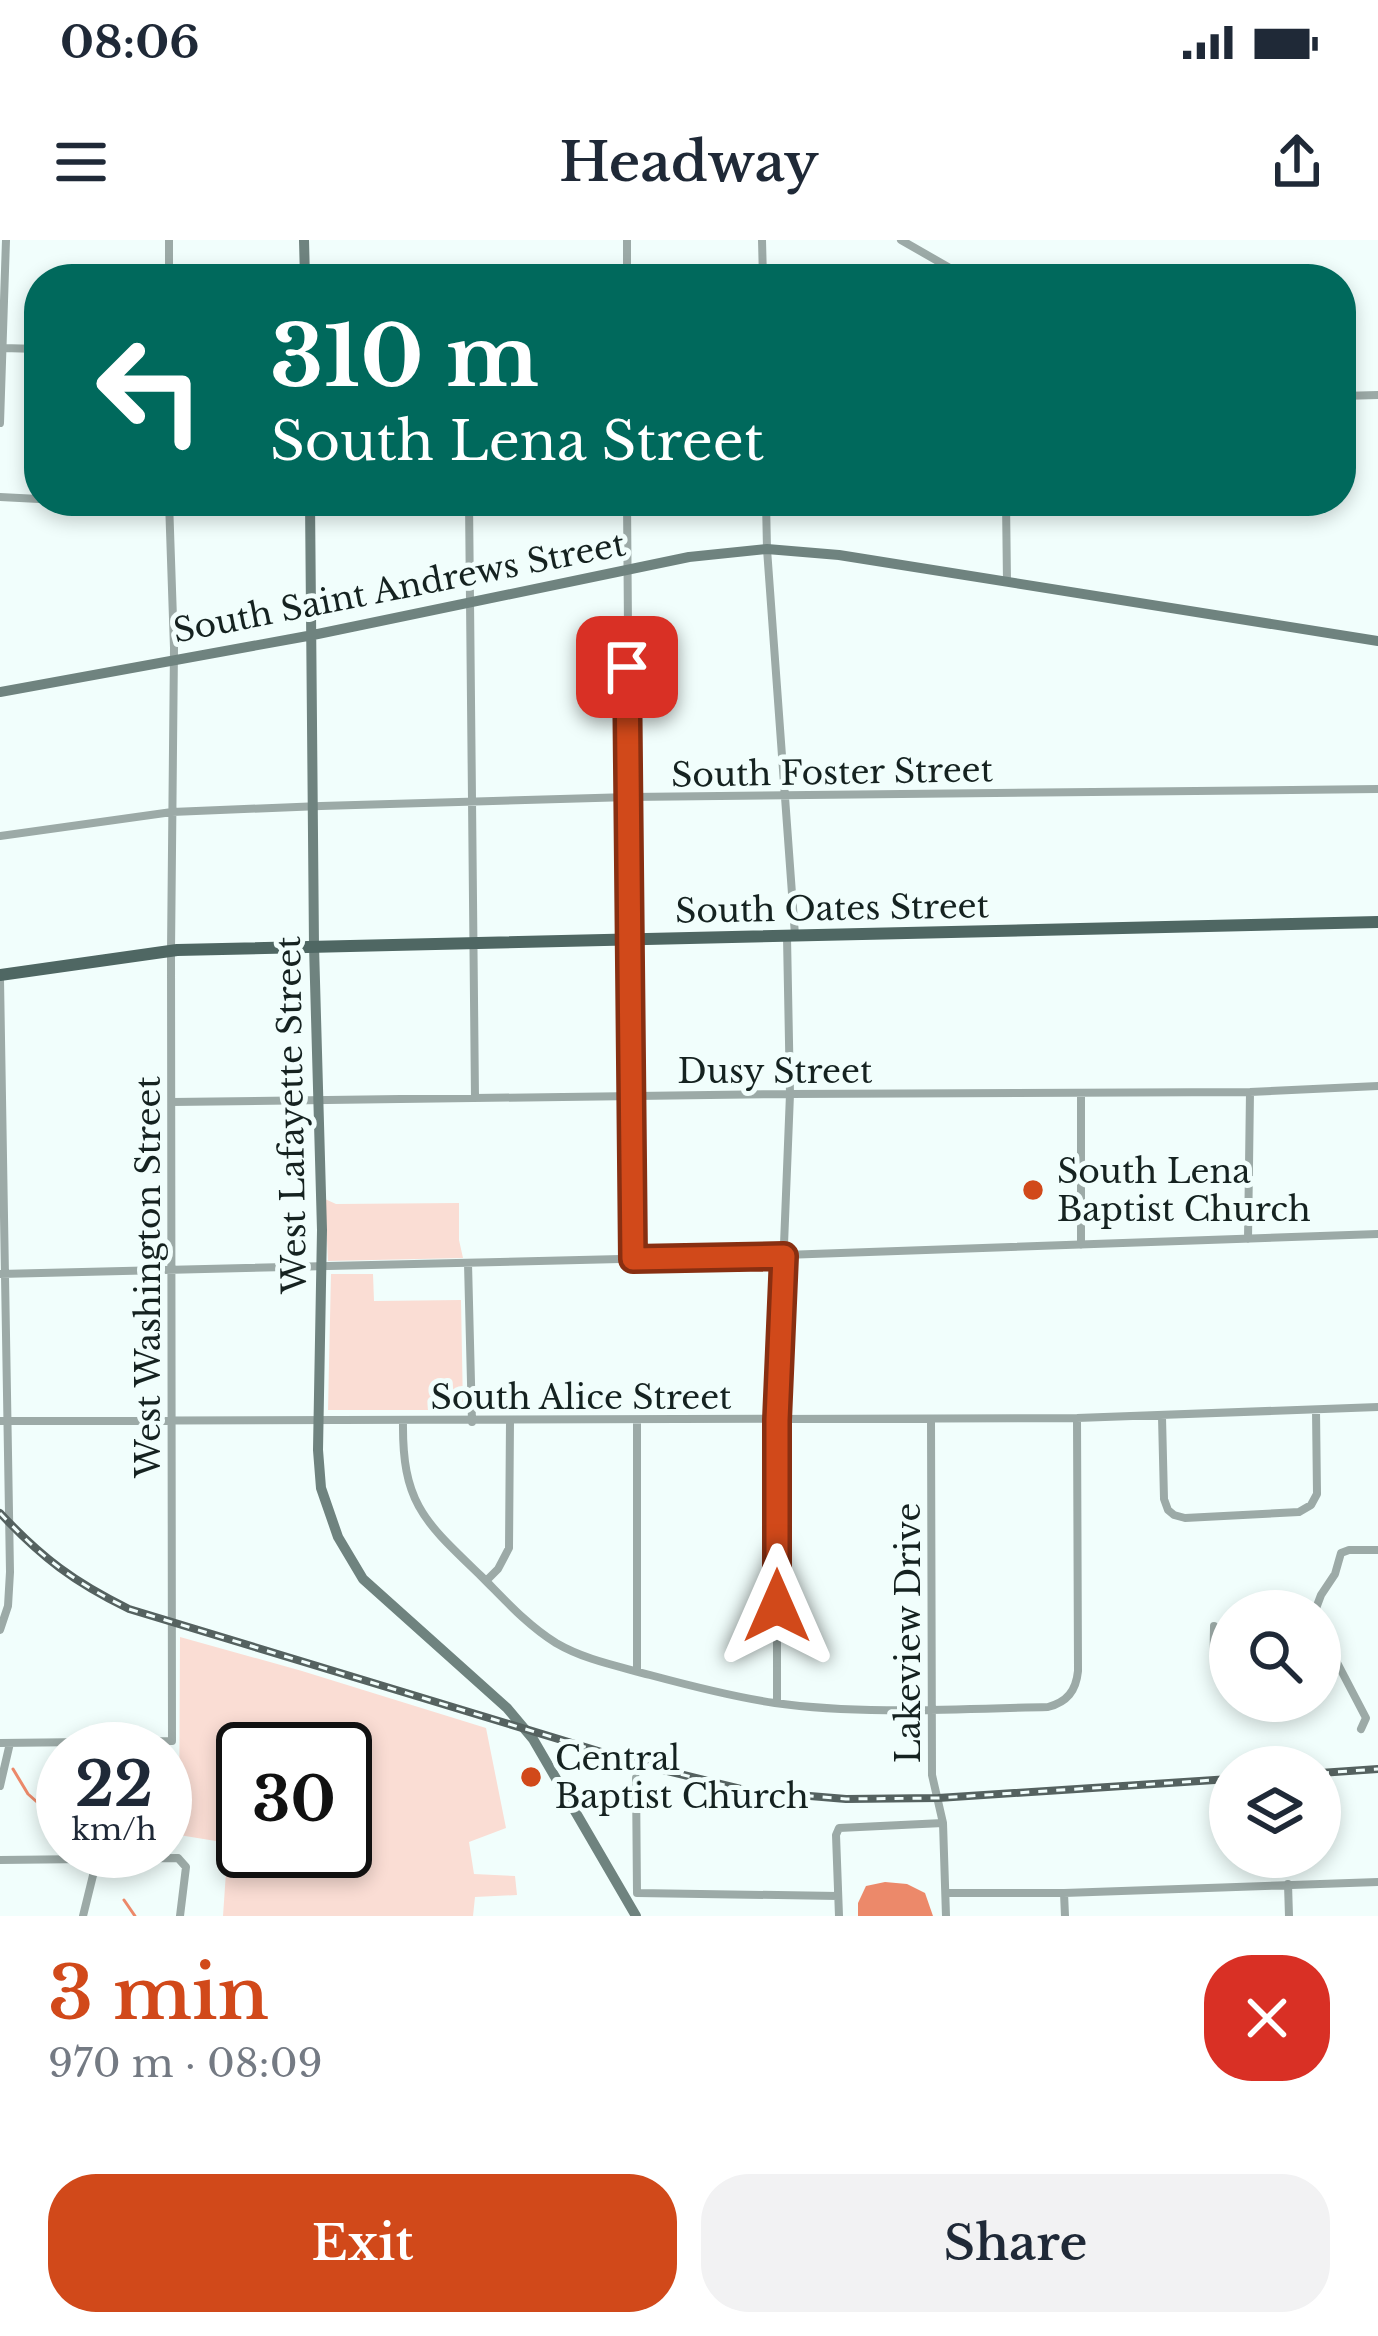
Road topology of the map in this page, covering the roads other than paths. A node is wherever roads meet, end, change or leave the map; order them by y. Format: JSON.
{"nodes":[{"id":1,"x":6,"y":240,"type":"edge"},
{"id":2,"x":901,"y":240,"type":"edge"},
{"id":3,"x":943,"y":264,"type":"edge"},
{"id":4,"x":3,"y":348,"type":"edge"},
{"id":5,"x":0,"y":423,"type":"edge"},
{"id":6,"x":170,"y":516,"type":"edge"},
{"id":7,"x":310,"y":516,"type":"edge"},
{"id":8,"x":469,"y":516,"type":"edge"},
{"id":9,"x":627,"y":516,"type":"edge"},
{"id":10,"x":766,"y":516,"type":"edge"},
{"id":11,"x":1006,"y":516,"type":"edge"},
{"id":12,"x":766,"y":549,"type":"junction"},
{"id":13,"x":626,"y":571,"type":"junction"},
{"id":14,"x":1007,"y":582,"type":"junction"},
{"id":15,"x":471,"y":603,"type":"junction"},
{"id":16,"x":313,"y":634,"type":"junction"},
{"id":17,"x":1378,"y":641,"type":"edge"},
{"id":18,"x":172,"y":660,"type":"junction"},
{"id":19,"x":0,"y":692,"type":"edge"},
{"id":20,"x":1378,"y":789,"type":"edge"},
{"id":21,"x":785,"y":796,"type":"junction"},
{"id":22,"x":629,"y":797,"type":"junction"},
{"id":23,"x":472,"y":801,"type":"junction"},
{"id":24,"x":314,"y":806,"type":"junction"},
{"id":25,"x":172,"y":812,"type":"junction"},
{"id":26,"x":0,"y":836,"type":"edge"},
{"id":27,"x":1378,"y":922,"type":"edge"},
{"id":28,"x":791,"y":935,"type":"junction"},
{"id":29,"x":630,"y":939,"type":"junction"},
{"id":30,"x":474,"y":943,"type":"junction"},
{"id":31,"x":314,"y":946,"type":"junction"},
{"id":32,"x":171,"y":951,"type":"junction"},
{"id":33,"x":0,"y":977,"type":"edge"},
{"id":34,"x":1378,"y":1086,"type":"edge"},
{"id":35,"x":1250,"y":1092,"type":"junction"},
{"id":36,"x":790,"y":1094,"type":"junction"},
{"id":37,"x":1082,"y":1094,"type":"junction"},
{"id":38,"x":631,"y":1096,"type":"junction"},
{"id":39,"x":476,"y":1099,"type":"junction"},
{"id":40,"x":318,"y":1101,"type":"junction"},
{"id":41,"x":172,"y":1102,"type":"junction"},
{"id":42,"x":1378,"y":1234,"type":"edge"},
{"id":43,"x":1249,"y":1239,"type":"junction"},
{"id":44,"x":1081,"y":1245,"type":"junction"},
{"id":45,"x":784,"y":1256,"type":"junction"},
{"id":46,"x":633,"y":1259,"type":"junction"},
{"id":47,"x":469,"y":1262,"type":"junction"},
{"id":48,"x":322,"y":1266,"type":"junction"},
{"id":49,"x":173,"y":1270,"type":"junction"},
{"id":50,"x":3,"y":1274,"type":"edge"},
{"id":51,"x":1378,"y":1407,"type":"edge"},
{"id":52,"x":1316,"y":1410,"type":"junction"},
{"id":53,"x":1162,"y":1417,"type":"junction"},
{"id":54,"x":1077,"y":1418,"type":"junction"},
{"id":55,"x":931,"y":1419,"type":"junction"},
{"id":56,"x":777,"y":1420,"type":"junction"},
{"id":57,"x":4,"y":1421,"type":"edge"},
{"id":58,"x":510,"y":1421,"type":"junction"},
{"id":59,"x":638,"y":1421,"type":"junction"},
{"id":60,"x":318,"y":1422,"type":"junction"},
{"id":61,"x":403,"y":1422,"type":"junction"},
{"id":62,"x":472,"y":1422,"type":"junction"},
{"id":63,"x":173,"y":1423,"type":"junction"},
{"id":64,"x":1378,"y":1550,"type":"edge"},
{"id":65,"x":5,"y":1572,"type":"edge"},
{"id":66,"x":486,"y":1581,"type":"junction"},
{"id":67,"x":1325,"y":1590,"type":"edge"},
{"id":68,"x":0,"y":1630,"type":"edge"},
{"id":69,"x":1341,"y":1671,"type":"edge"},
{"id":70,"x":637,"y":1672,"type":"junction"},
{"id":71,"x":777,"y":1703,"type":"junction"},
{"id":72,"x":932,"y":1708,"type":"junction"},
{"id":73,"x":172,"y":1722,"type":"edge"},
{"id":74,"x":1361,"y":1729,"type":"dead end"},
{"id":75,"x":5,"y":1743,"type":"edge"},
{"id":76,"x":36,"y":1744,"type":"edge"},
{"id":77,"x":636,"y":1778,"type":"dead end"},
{"id":78,"x":0,"y":1786,"type":"edge"},
{"id":79,"x":944,"y":1823,"type":"junction"},
{"id":80,"x":36,"y":1858,"type":"edge"},
{"id":81,"x":0,"y":1860,"type":"edge"},
{"id":82,"x":92,"y":1878,"type":"edge"},
{"id":83,"x":185,"y":1878,"type":"edge"},
{"id":84,"x":1378,"y":1882,"type":"edge"},
{"id":85,"x":1288,"y":1884,"type":"junction"},
{"id":86,"x":946,"y":1893,"type":"junction"},
{"id":87,"x":1064,"y":1893,"type":"junction"},
{"id":88,"x":838,"y":1896,"type":"junction"},
{"id":89,"x":632,"y":1897,"type":"junction"},
{"id":90,"x":83,"y":1916,"type":"edge"},
{"id":91,"x":180,"y":1916,"type":"edge"},
{"id":92,"x":636,"y":1916,"type":"edge"},
{"id":93,"x":838,"y":1916,"type":"edge"},
{"id":94,"x":946,"y":1916,"type":"edge"},
{"id":95,"x":1065,"y":1916,"type":"edge"},
{"id":96,"x":1289,"y":1916,"type":"edge"}],
"edges":[{"from":1,"to":4,"type":"street"},
{"from":2,"to":3,"type":"street"},
{"from":4,"to":5,"type":"street"},
{"from":6,"to":18,"type":"street","name":"West Washington Street"},
{"from":7,"to":16,"type":"street","name":"West Lafayette Street"},
{"from":8,"to":15,"type":"street"},
{"from":9,"to":13,"type":"street"},
{"from":10,"to":12,"type":"street"},
{"from":11,"to":14,"type":"street"},
{"from":12,"to":13,"type":"street","name":"South Saint Andrews Street"},
{"from":12,"to":14,"type":"street","name":"South Saint Andrews Street"},
{"from":12,"to":21,"type":"street"},
{"from":13,"to":15,"type":"street","name":"South Saint Andrews Street"},
{"from":13,"to":22,"type":"street"},
{"from":14,"to":17,"type":"street","name":"South Saint Andrews Street"},
{"from":15,"to":16,"type":"street","name":"South Saint Andrews Street"},
{"from":15,"to":23,"type":"street"},
{"from":16,"to":18,"type":"street","name":"South Saint Andrews Street"},
{"from":16,"to":24,"type":"street","name":"West Lafayette Street"},
{"from":18,"to":19,"type":"street","name":"South Saint Andrews Street"},
{"from":18,"to":25,"type":"street","name":"West Washington Street"},
{"from":20,"to":21,"type":"street","name":"South Foster Street"},
{"from":21,"to":22,"type":"street","name":"South Foster Street"},
{"from":21,"to":28,"type":"street"},
{"from":22,"to":23,"type":"street","name":"South Foster Street"},
{"from":22,"to":29,"type":"street"},
{"from":23,"to":24,"type":"street","name":"South Foster Street"},
{"from":23,"to":30,"type":"street"},
{"from":24,"to":25,"type":"street","name":"South Foster Street"},
{"from":24,"to":31,"type":"street","name":"West Lafayette Street"},
{"from":25,"to":26,"type":"street","name":"South Foster Street"},
{"from":25,"to":32,"type":"street","name":"West Washington Street"},
{"from":27,"to":28,"type":"main road","name":"South Oates Street"},
{"from":28,"to":29,"type":"main road","name":"South Oates Street"},
{"from":28,"to":36,"type":"street"},
{"from":29,"to":30,"type":"main road","name":"South Oates Street"},
{"from":29,"to":38,"type":"street"},
{"from":30,"to":31,"type":"main road","name":"South Oates Street"},
{"from":30,"to":39,"type":"street"},
{"from":31,"to":32,"type":"main road","name":"South Oates Street"},
{"from":31,"to":40,"type":"street","name":"West Lafayette Street"},
{"from":32,"to":33,"type":"main road","name":"South Oates Street"},
{"from":32,"to":41,"type":"street","name":"West Washington Street"},
{"from":33,"to":50,"type":"street"},
{"from":34,"to":35,"type":"street","name":"Dusy Street"},
{"from":35,"to":37,"type":"street","name":"Dusy Street"},
{"from":35,"to":43,"type":"street"},
{"from":36,"to":37,"type":"street","name":"Dusy Street"},
{"from":36,"to":38,"type":"street","name":"Dusy Street"},
{"from":36,"to":45,"type":"street"},
{"from":37,"to":44,"type":"street"},
{"from":38,"to":39,"type":"street","name":"Dusy Street"},
{"from":38,"to":46,"type":"street"},
{"from":39,"to":40,"type":"street","name":"Dusy Street"},
{"from":40,"to":41,"type":"street","name":"Dusy Street"},
{"from":40,"to":48,"type":"street","name":"West Lafayette Street"},
{"from":41,"to":49,"type":"street","name":"West Washington Street"},
{"from":42,"to":43,"type":"street"},
{"from":43,"to":44,"type":"street"},
{"from":44,"to":45,"type":"street"},
{"from":45,"to":46,"type":"street"},
{"from":45,"to":56,"type":"street"},
{"from":46,"to":47,"type":"street"},
{"from":47,"to":48,"type":"street"},
{"from":47,"to":62,"type":"street"},
{"from":48,"to":49,"type":"street"},
{"from":48,"to":60,"type":"street","name":"West Lafayette Street"},
{"from":49,"to":50,"type":"street"},
{"from":49,"to":63,"type":"street","name":"West Washington Street"},
{"from":50,"to":57,"type":"street"},
{"from":51,"to":52,"type":"street","name":"South Alice Street"},
{"from":52,"to":53,"type":"street","name":"South Alice Street"},
{"from":52,"to":53,"type":"street"},
{"from":53,"to":54,"type":"street","name":"South Alice Street"},
{"from":54,"to":55,"type":"street","name":"South Alice Street"},
{"from":54,"to":72,"type":"street"},
{"from":55,"to":56,"type":"street","name":"South Alice Street"},
{"from":55,"to":72,"type":"street","name":"Lakeview Drive"},
{"from":56,"to":59,"type":"street","name":"South Alice Street"},
{"from":56,"to":71,"type":"street"},
{"from":57,"to":63,"type":"street","name":"South Alice Street"},
{"from":57,"to":65,"type":"street"},
{"from":58,"to":59,"type":"street","name":"South Alice Street"},
{"from":58,"to":62,"type":"street","name":"South Alice Street"},
{"from":58,"to":66,"type":"street"},
{"from":59,"to":70,"type":"street"},
{"from":60,"to":61,"type":"street","name":"South Alice Street"},
{"from":60,"to":63,"type":"street","name":"South Alice Street"},
{"from":60,"to":89,"type":"street","name":"West Lafayette Street"},
{"from":61,"to":62,"type":"street","name":"South Alice Street"},
{"from":61,"to":66,"type":"street"},
{"from":63,"to":73,"type":"street","name":"West Washington Street"},
{"from":64,"to":67,"type":"street"},
{"from":65,"to":68,"type":"street"},
{"from":66,"to":70,"type":"street"},
{"from":69,"to":74,"type":"street"},
{"from":70,"to":71,"type":"street"},
{"from":71,"to":72,"type":"street"},
{"from":72,"to":79,"type":"street","name":"Lakeview Drive"},
{"from":75,"to":76,"type":"street"},
{"from":75,"to":78,"type":"street"},
{"from":77,"to":89,"type":"street"},
{"from":79,"to":86,"type":"street","name":"Lakeview Drive"},
{"from":79,"to":88,"type":"street"},
{"from":80,"to":81,"type":"street"},
{"from":82,"to":90,"type":"street"},
{"from":83,"to":91,"type":"street"},
{"from":84,"to":85,"type":"street"},
{"from":85,"to":87,"type":"street"},
{"from":85,"to":96,"type":"street"},
{"from":86,"to":87,"type":"street"},
{"from":86,"to":94,"type":"street","name":"Lakeview Drive"},
{"from":87,"to":95,"type":"street"},
{"from":88,"to":89,"type":"street"},
{"from":88,"to":93,"type":"street"},
{"from":89,"to":92,"type":"street","name":"West Lafayette Street"}]}
